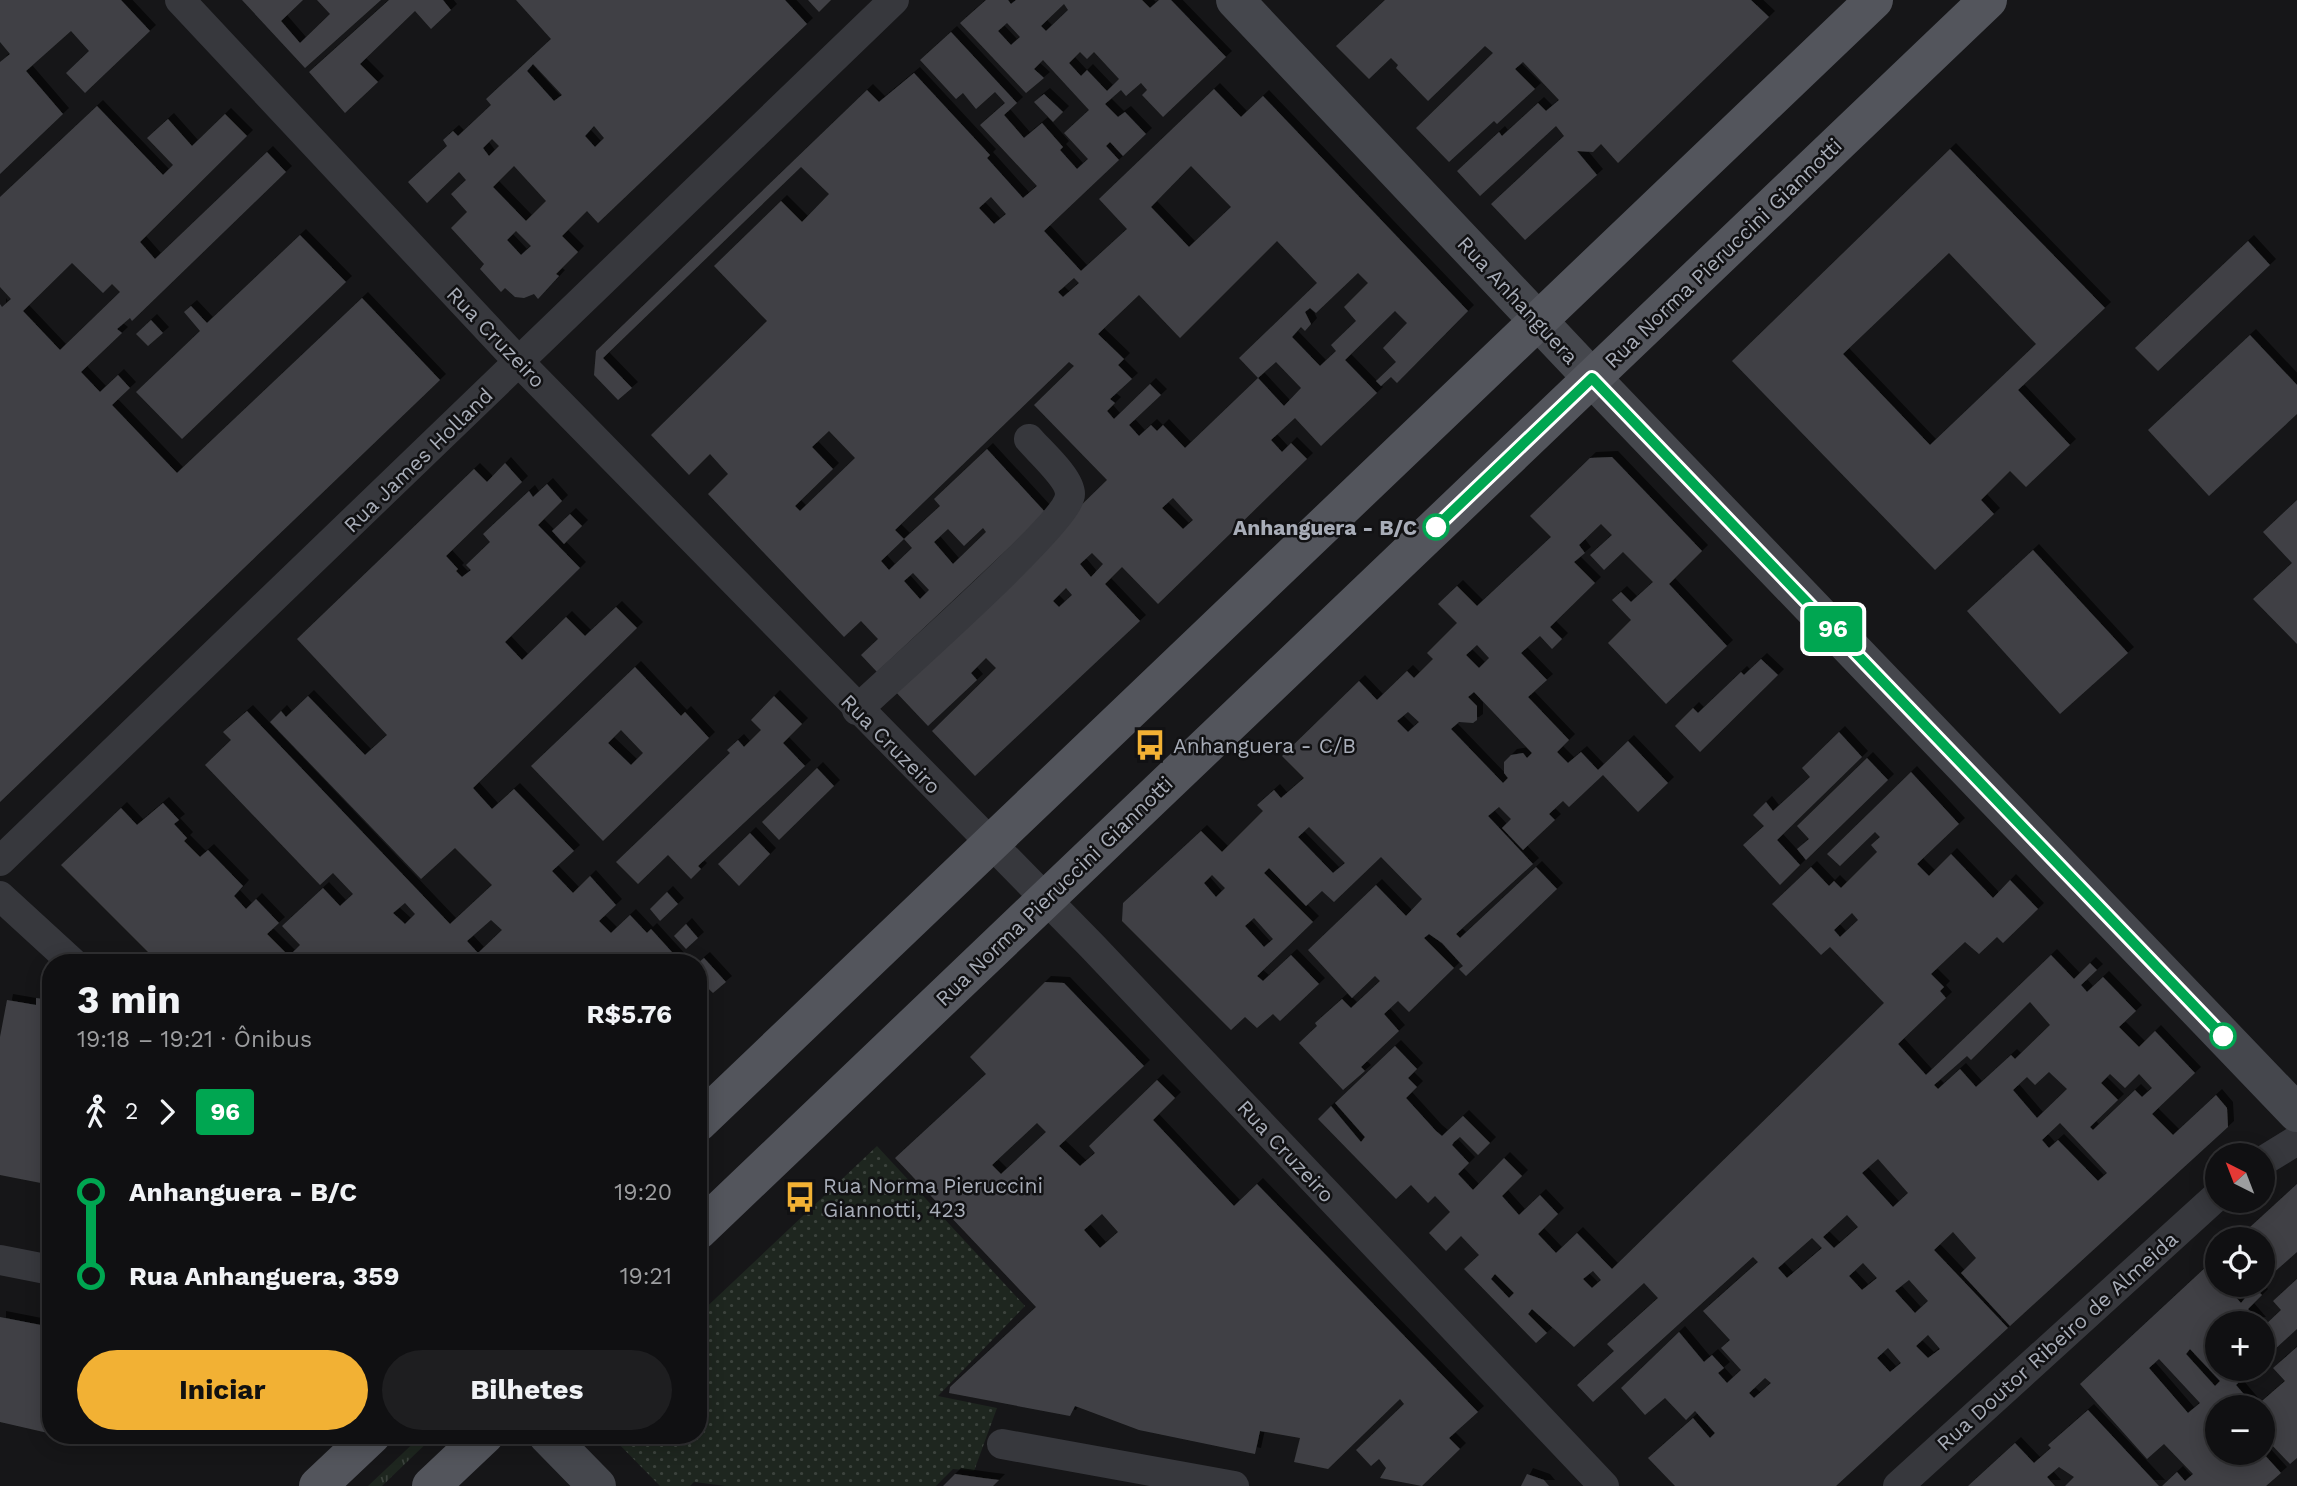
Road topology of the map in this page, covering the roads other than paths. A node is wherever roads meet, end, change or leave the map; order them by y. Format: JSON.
{"nodes":[{"id":1,"x":180,"y":0,"type":"edge"},
{"id":2,"x":894,"y":0,"type":"edge"},
{"id":3,"x":1235,"y":0,"type":"edge"},
{"id":4,"x":1874,"y":0,"type":"edge"},
{"id":5,"x":1988,"y":0,"type":"edge"},
{"id":6,"x":1538,"y":321,"type":"junction"},
{"id":7,"x":519,"y":362,"type":"junction"},
{"id":8,"x":1592,"y":378,"type":"junction"},
{"id":9,"x":1029,"y":439,"type":"dead end"},
{"id":10,"x":857,"y":710,"type":"junction"},
{"id":11,"x":990,"y":844,"type":"junction"},
{"id":12,"x":0,"y":861,"type":"edge"},
{"id":13,"x":0,"y":896,"type":"edge"},
{"id":14,"x":1046,"y":899,"type":"junction"},
{"id":15,"x":63,"y":954,"type":"edge"},
{"id":16,"x":2297,"y":1113,"type":"edge"},
{"id":17,"x":707,"y":1114,"type":"edge"},
{"id":18,"x":2297,"y":1140,"type":"edge"},
{"id":19,"x":2275,"y":1154,"type":"edge"},
{"id":20,"x":2205,"y":1207,"type":"edge"},
{"id":21,"x":707,"y":1222,"type":"edge"},
{"id":22,"x":0,"y":1260,"type":"edge"},
{"id":23,"x":42,"y":1268,"type":"edge"},
{"id":24,"x":345,"y":1444,"type":"edge"},
{"id":25,"x":362,"y":1444,"type":"edge"},
{"id":26,"x":476,"y":1444,"type":"edge"},
{"id":27,"x":556,"y":1444,"type":"edge"},
{"id":28,"x":1002,"y":1444,"type":"dead end"},
{"id":29,"x":320,"y":1484,"type":"edge"},
{"id":30,"x":432,"y":1486,"type":"edge"},
{"id":31,"x":597,"y":1486,"type":"edge"},
{"id":32,"x":1234,"y":1486,"type":"edge"},
{"id":33,"x":1604,"y":1486,"type":"edge"},
{"id":34,"x":1898,"y":1486,"type":"edge"}],
"edges":[{"from":1,"to":7,"type":"street","name":"Rua Cruzeiro"},
{"from":2,"to":7,"type":"street","name":"Rua James Holland"},
{"from":3,"to":6,"type":"street","name":"Rua Anhanguera"},
{"from":4,"to":6,"type":"main road"},
{"from":5,"to":8,"type":"main road","name":"Rua Norma Pieruccini Giannotti"},
{"from":6,"to":8,"type":"street","name":"Rua Anhanguera"},
{"from":6,"to":11,"type":"main road"},
{"from":7,"to":10,"type":"street","name":"Rua Cruzeiro"},
{"from":7,"to":12,"type":"street","name":"Rua James Holland"},
{"from":8,"to":14,"type":"main road","name":"Rua Norma Pieruccini Giannotti"},
{"from":8,"to":16,"type":"street","name":"Rua Anhanguera"},
{"from":9,"to":10,"type":"street"},
{"from":10,"to":11,"type":"street","name":"Rua Cruzeiro"},
{"from":11,"to":14,"type":"street","name":"Rua Cruzeiro"},
{"from":11,"to":17,"type":"main road"},
{"from":13,"to":15,"type":"street"},
{"from":14,"to":21,"type":"main road","name":"Rua Norma Pieruccini Giannotti"},
{"from":14,"to":33,"type":"street","name":"Rua Cruzeiro"},
{"from":18,"to":19,"type":"street"},
{"from":20,"to":34,"type":"street","name":"Rua Doutor Ribeiro de Almeida"},
{"from":22,"to":23,"type":"street"},
{"from":24,"to":29,"type":"street"},
{"from":25,"to":29,"type":"main road"},
{"from":26,"to":30,"type":"main road"},
{"from":27,"to":31,"type":"street"},
{"from":28,"to":32,"type":"street"}]}
